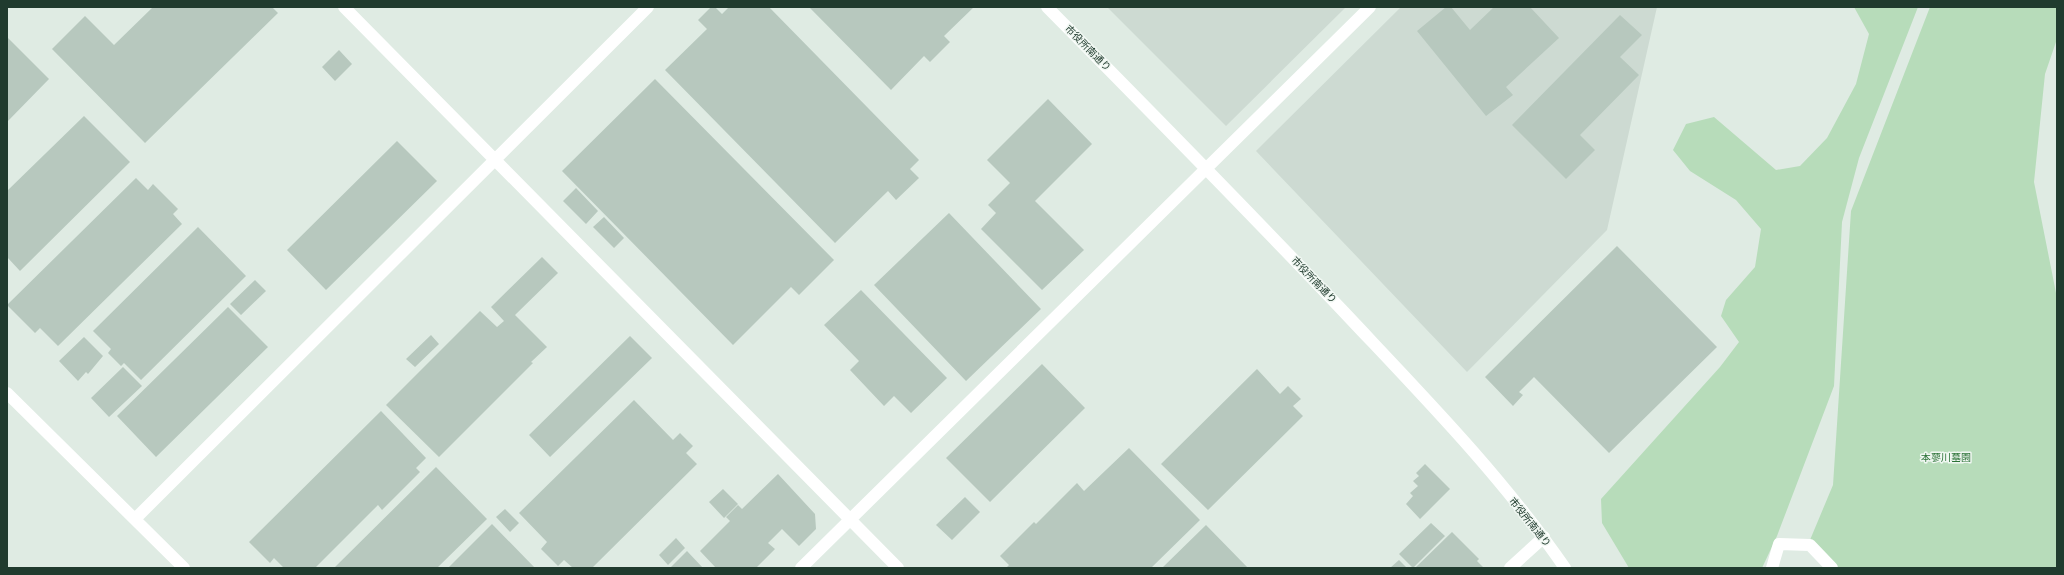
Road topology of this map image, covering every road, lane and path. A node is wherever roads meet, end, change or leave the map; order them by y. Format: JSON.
{"nodes":[{"id":1,"x":344,"y":7,"type":"edge"},
{"id":2,"x":648,"y":7,"type":"edge"},
{"id":3,"x":1047,"y":7,"type":"edge"},
{"id":4,"x":1370,"y":7,"type":"edge"},
{"id":5,"x":495,"y":160,"type":"junction"},
{"id":6,"x":1206,"y":168,"type":"junction"},
{"id":7,"x":7,"y":393,"type":"edge"},
{"id":8,"x":135,"y":519,"type":"junction"},
{"id":9,"x":850,"y":519,"type":"junction"},
{"id":10,"x":1544,"y":537,"type":"junction"},
{"id":11,"x":184,"y":568,"type":"edge"},
{"id":12,"x":801,"y":568,"type":"edge"},
{"id":13,"x":898,"y":568,"type":"edge"},
{"id":14,"x":1510,"y":568,"type":"edge"},
{"id":15,"x":1565,"y":568,"type":"edge"},
{"id":16,"x":1772,"y":568,"type":"edge"},
{"id":17,"x":1832,"y":568,"type":"edge"}],
"edges":[{"from":1,"to":5,"type":"street"},
{"from":2,"to":5,"type":"street"},
{"from":3,"to":6,"type":"street","name":"市役所南通り"},
{"from":4,"to":6,"type":"street"},
{"from":5,"to":8,"type":"street"},
{"from":5,"to":9,"type":"street"},
{"from":6,"to":9,"type":"street"},
{"from":6,"to":10,"type":"street","name":"市役所南通り"},
{"from":7,"to":8,"type":"street"},
{"from":8,"to":11,"type":"street"},
{"from":9,"to":12,"type":"street"},
{"from":9,"to":13,"type":"street"},
{"from":10,"to":14,"type":"street"},
{"from":10,"to":15,"type":"street","name":"市役所南通り"},
{"from":16,"to":17,"type":"street"}]}
